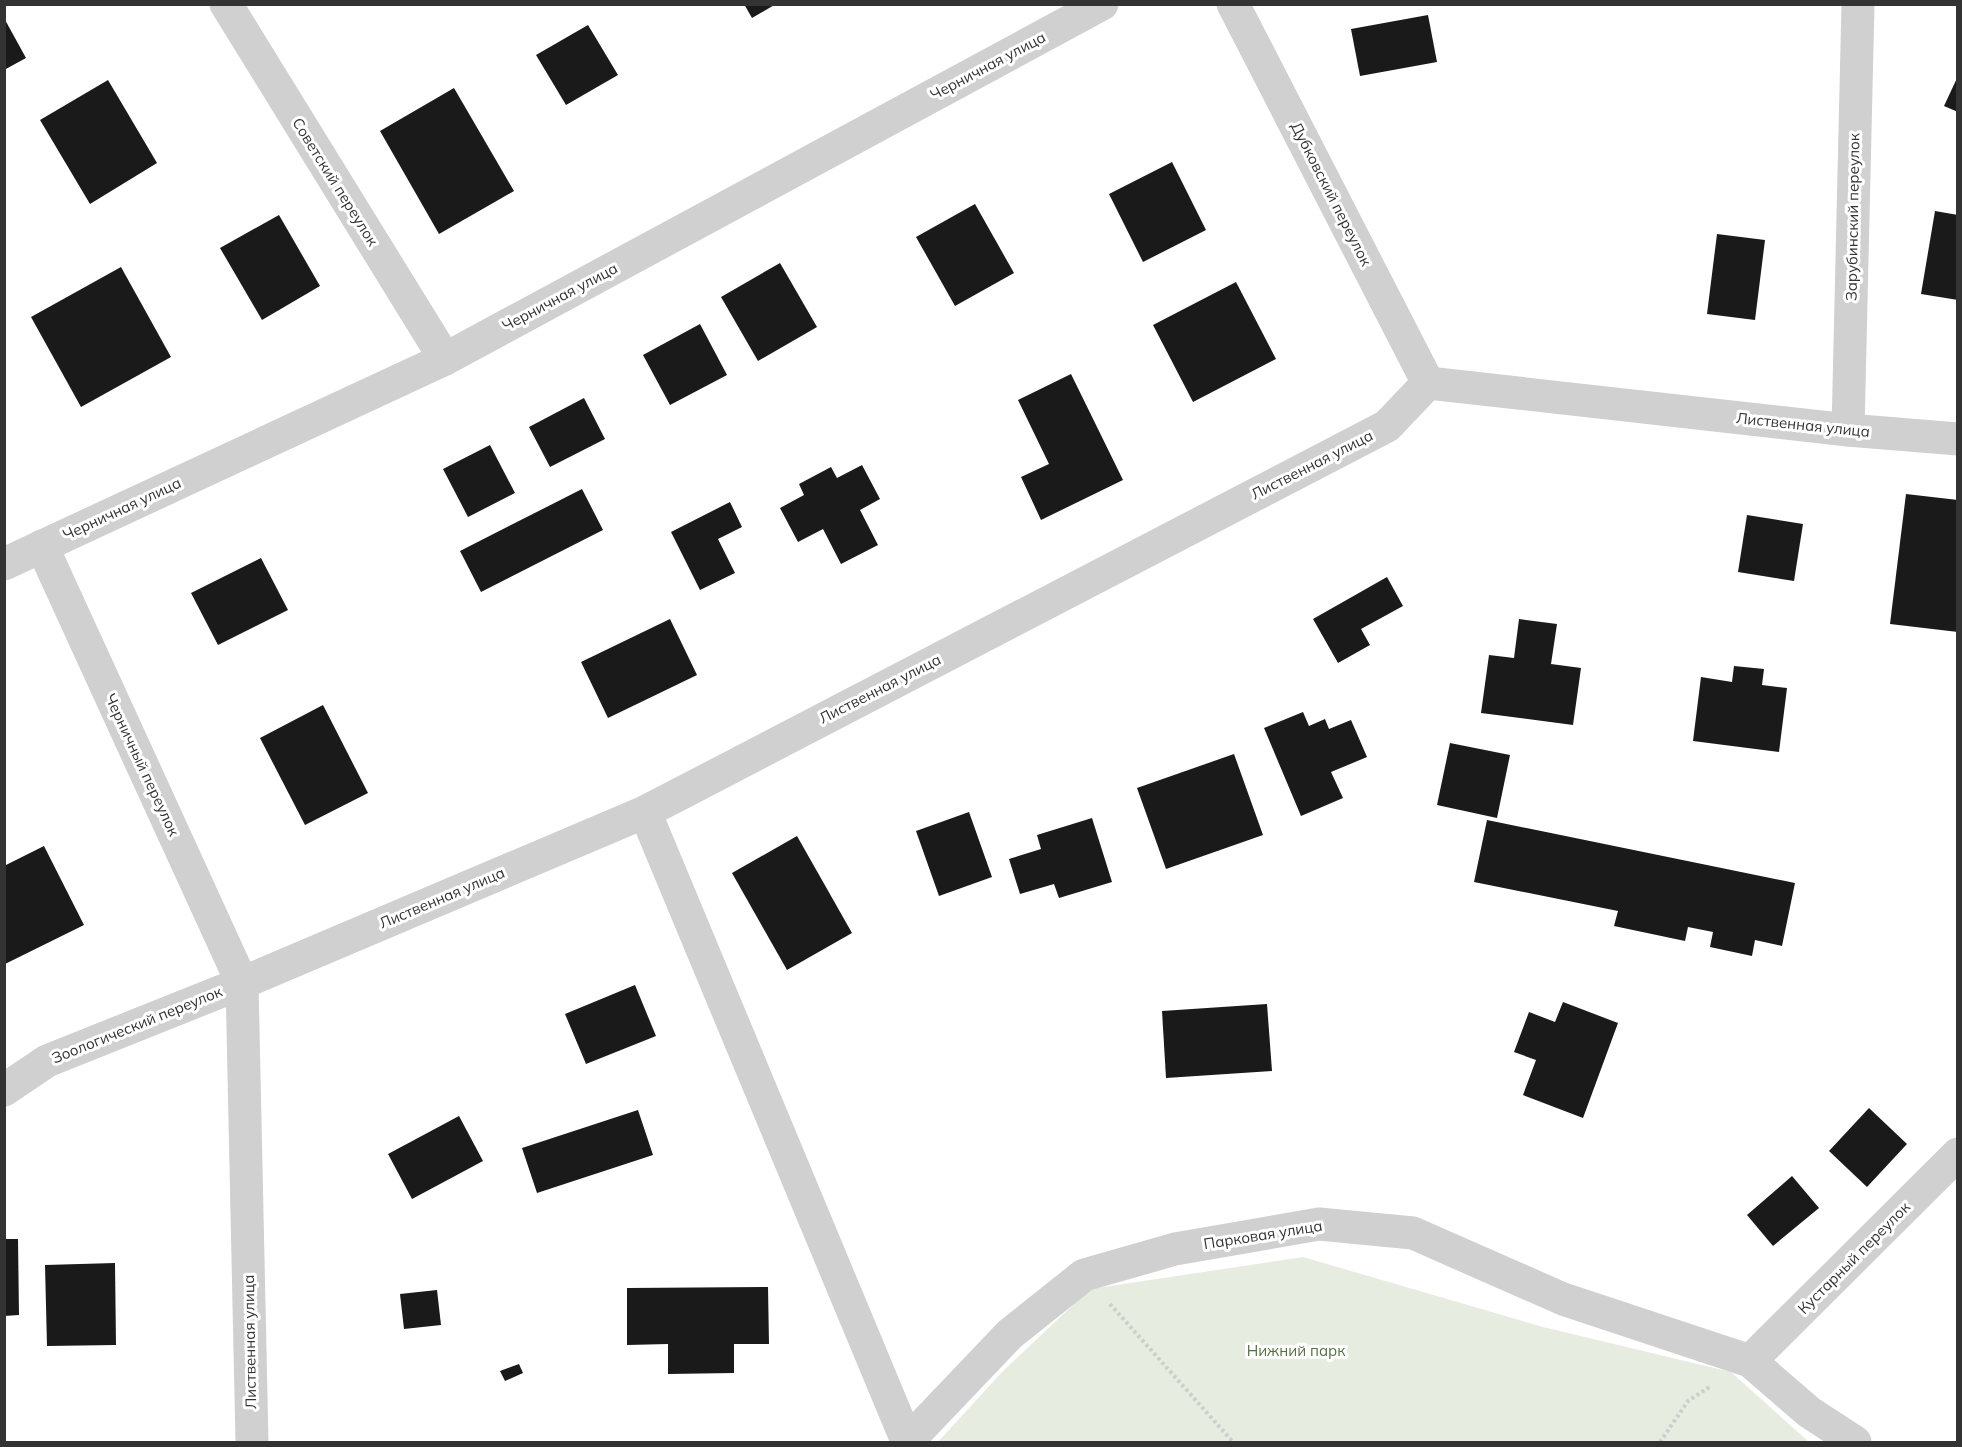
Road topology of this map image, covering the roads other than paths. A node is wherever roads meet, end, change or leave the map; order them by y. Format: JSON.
{"nodes":[{"id":1,"x":226,"y":4,"type":"edge"},
{"id":2,"x":1102,"y":4,"type":"edge"},
{"id":3,"x":1233,"y":4,"type":"edge"},
{"id":4,"x":1858,"y":4,"type":"edge"},
{"id":5,"x":445,"y":359,"type":"junction"},
{"id":6,"x":1428,"y":383,"type":"junction"},
{"id":7,"x":1848,"y":430,"type":"junction"},
{"id":8,"x":1958,"y":439,"type":"edge"},
{"id":9,"x":42,"y":546,"type":"junction"},
{"id":10,"x":4,"y":564,"type":"edge"},
{"id":11,"x":645,"y":812,"type":"junction"},
{"id":12,"x":242,"y":983,"type":"junction"},
{"id":13,"x":4,"y":1090,"type":"edge"},
{"id":14,"x":1958,"y":1154,"type":"edge"},
{"id":15,"x":1750,"y":1361,"type":"junction"},
{"id":16,"x":907,"y":1442,"type":"edge"},
{"id":17,"x":252,"y":1443,"type":"edge"},
{"id":18,"x":1855,"y":1443,"type":"edge"}],
"edges":[{"from":1,"to":5,"type":"street","name":"Советский переулок"},
{"from":2,"to":5,"type":"street","name":"Черничная улица"},
{"from":3,"to":6,"type":"street","name":"Дубковский переулок"},
{"from":4,"to":7,"type":"street","name":"Зарубинский переулок"},
{"from":5,"to":9,"type":"street","name":"Черничная улица"},
{"from":6,"to":7,"type":"street","name":"Лиственная улица"},
{"from":6,"to":11,"type":"street","name":"Лиственная улица"},
{"from":7,"to":8,"type":"street","name":"Лиственная улица"},
{"from":9,"to":10,"type":"street","name":"Черничная улица"},
{"from":9,"to":12,"type":"street","name":"Черничный переулок"},
{"from":11,"to":12,"type":"street","name":"Лиственная улица"},
{"from":11,"to":16,"type":"street"},
{"from":12,"to":13,"type":"street","name":"Зоологический переулок"},
{"from":12,"to":17,"type":"street","name":"Лиственная улица"},
{"from":14,"to":15,"type":"street","name":"Кустарный переулок"},
{"from":15,"to":16,"type":"street","name":"Парковая улица"},
{"from":15,"to":18,"type":"street","name":"Парковая улица"}]}
